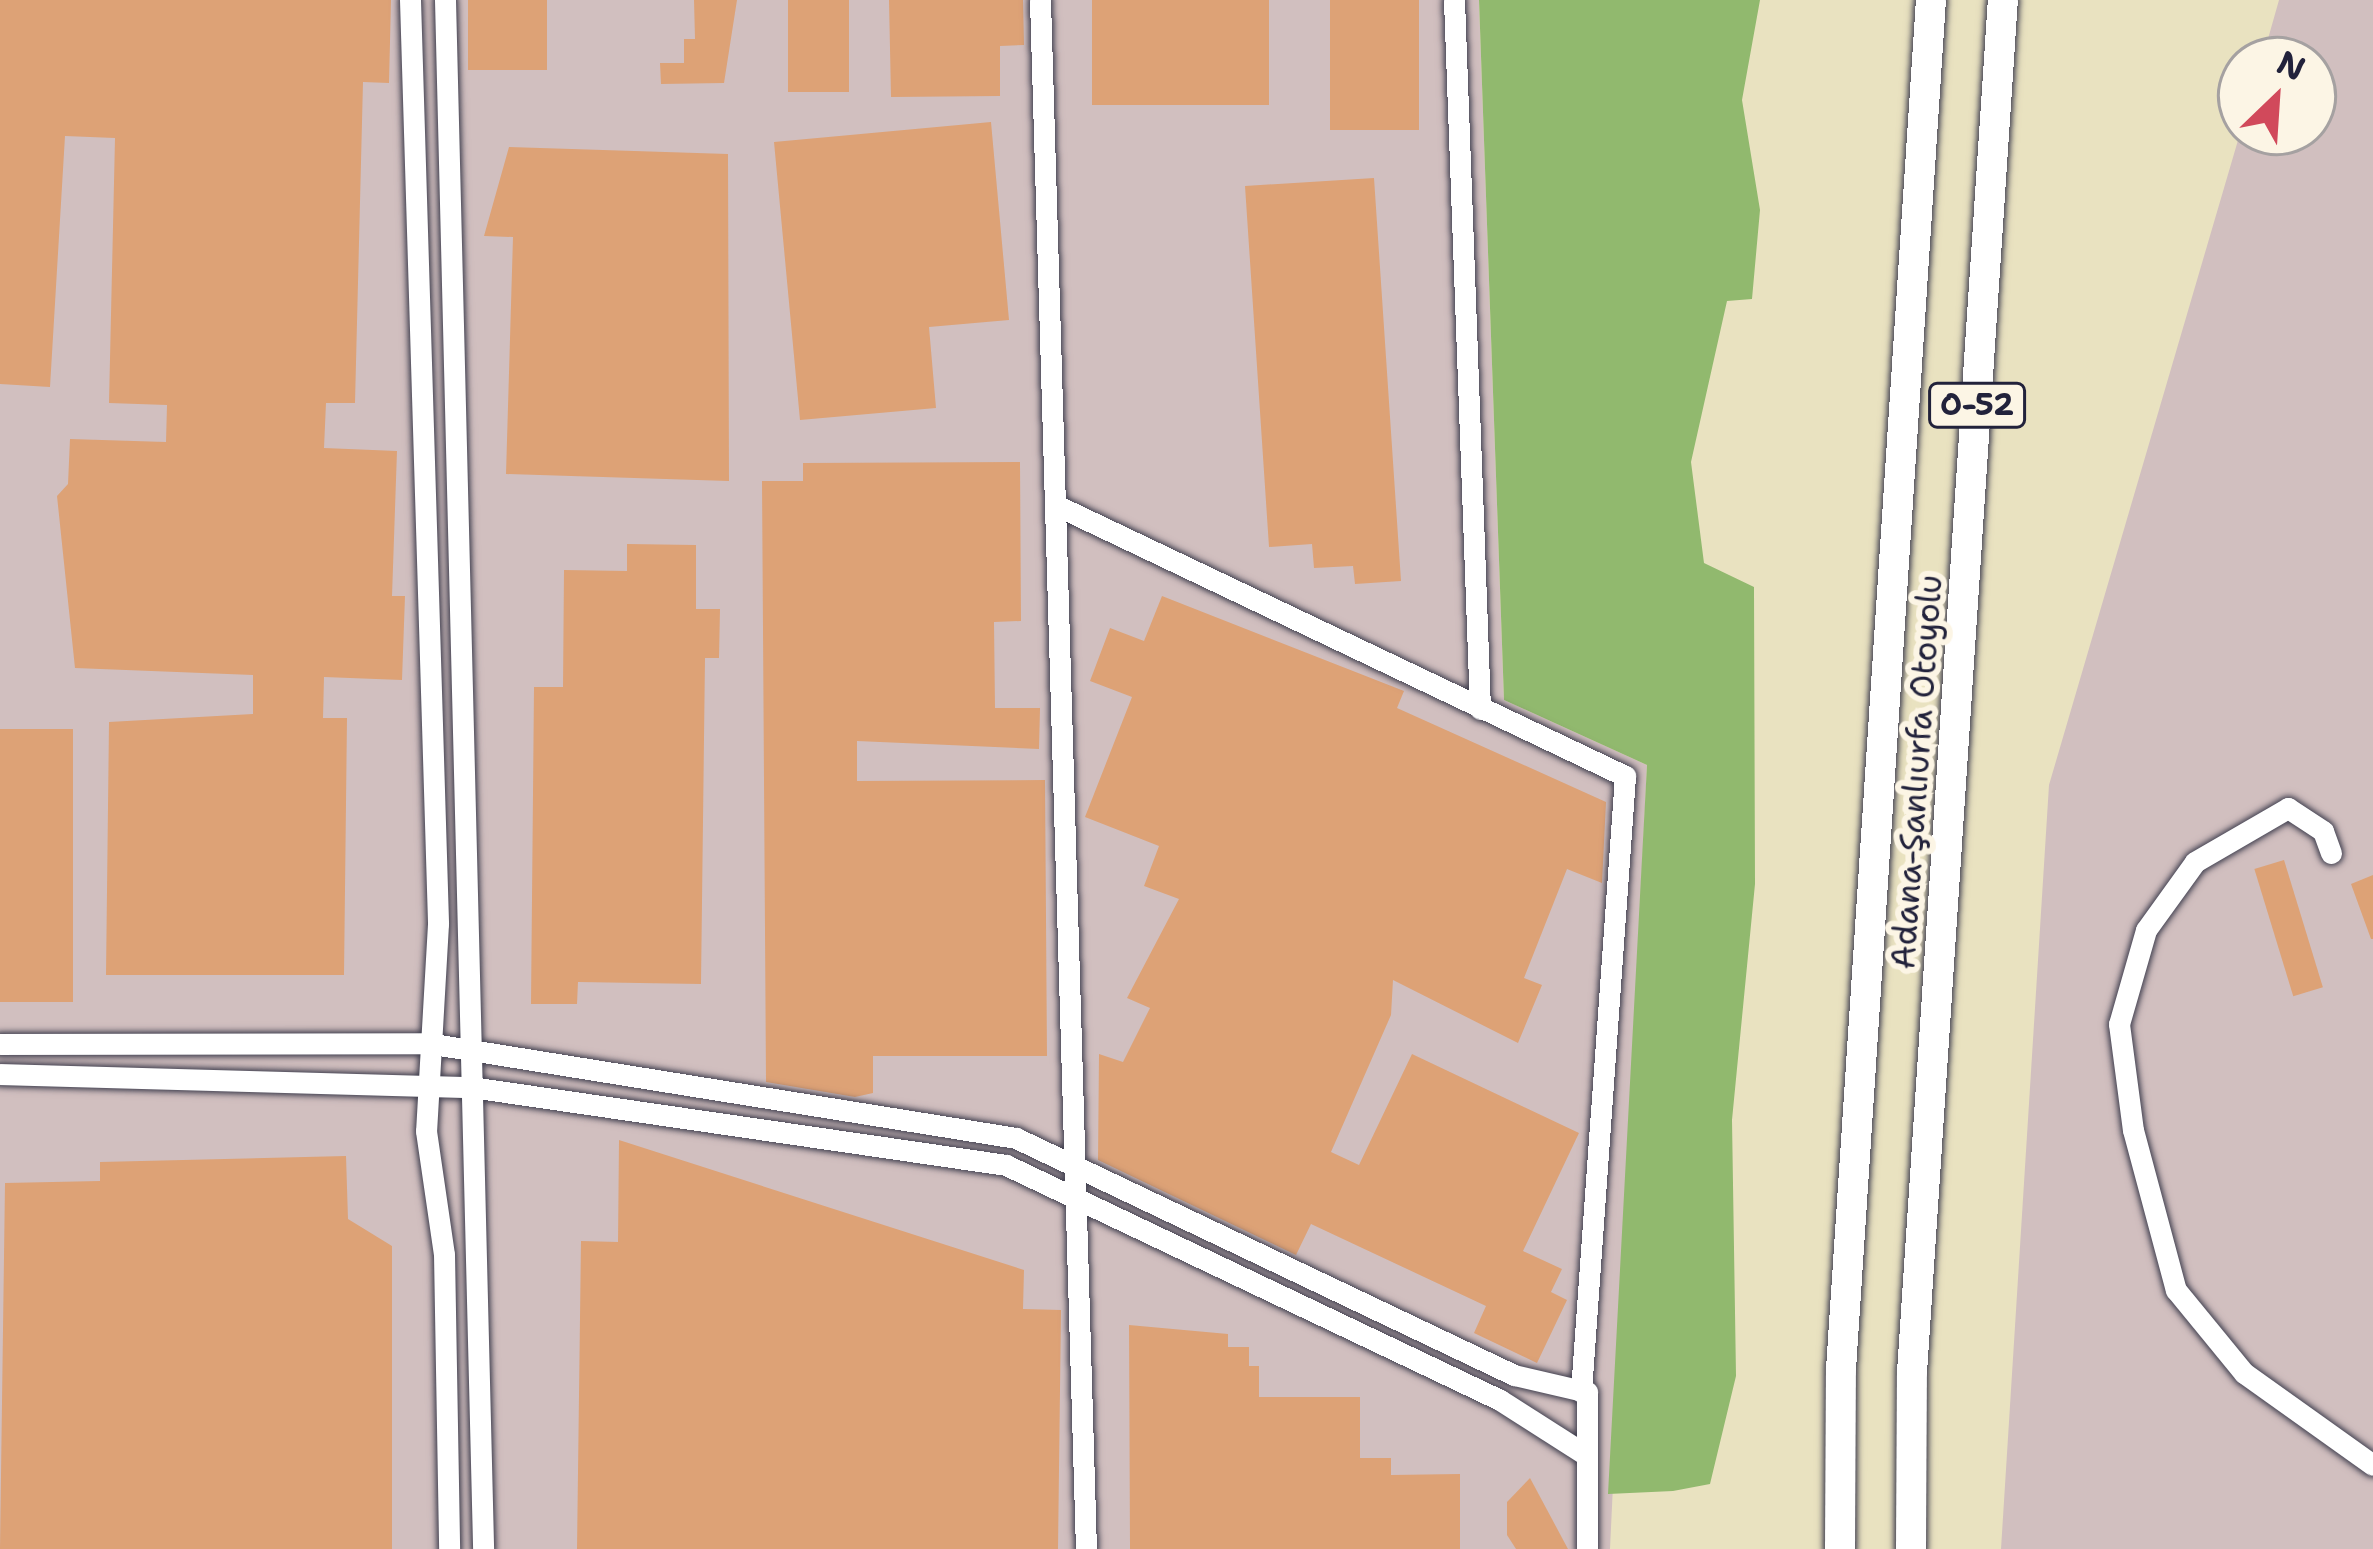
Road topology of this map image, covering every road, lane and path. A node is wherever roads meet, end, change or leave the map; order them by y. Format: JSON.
{"nodes":[{"id":1,"x":410,"y":0,"type":"edge"},
{"id":2,"x":445,"y":0,"type":"edge"},
{"id":3,"x":1040,"y":0,"type":"edge"},
{"id":4,"x":1454,"y":0,"type":"edge"},
{"id":5,"x":1931,"y":0,"type":"edge"},
{"id":6,"x":2002,"y":0,"type":"edge"},
{"id":7,"x":1060,"y":507,"type":"junction"},
{"id":8,"x":1480,"y":709,"type":"junction"},
{"id":9,"x":2331,"y":853,"type":"dead end"},
{"id":10,"x":427,"y":1043,"type":"junction"},
{"id":11,"x":0,"y":1044,"type":"edge"},
{"id":12,"x":97,"y":1048,"type":"junction"},
{"id":13,"x":470,"y":1055,"type":"junction"},
{"id":14,"x":0,"y":1074,"type":"edge"},
{"id":15,"x":96,"y":1075,"type":"junction"},
{"id":16,"x":429,"y":1086,"type":"junction"},
{"id":17,"x":471,"y":1087,"type":"junction"},
{"id":18,"x":1072,"y":1168,"type":"junction"},
{"id":19,"x":1074,"y":1201,"type":"junction"},
{"id":20,"x":1584,"y":1392,"type":"junction"},
{"id":21,"x":1583,"y":1453,"type":"junction"},
{"id":22,"x":2373,"y":1465,"type":"edge"},
{"id":23,"x":449,"y":1549,"type":"edge"},
{"id":24,"x":483,"y":1549,"type":"edge"},
{"id":25,"x":1086,"y":1549,"type":"edge"},
{"id":26,"x":1588,"y":1549,"type":"edge"},
{"id":27,"x":1840,"y":1549,"type":"edge"},
{"id":28,"x":1911,"y":1549,"type":"edge"}],
"edges":[{"from":1,"to":10,"type":"street"},
{"from":2,"to":13,"type":"street"},
{"from":3,"to":7,"type":"street"},
{"from":4,"to":8,"type":"street"},
{"from":5,"to":27,"type":"highway","name":"Adana-Şanlıurfa Otoyolu","number":"O-52"},
{"from":6,"to":28,"type":"highway","name":"Adana-Şanlıurfa Otoyolu","number":"O-52"},
{"from":7,"to":8,"type":"street"},
{"from":7,"to":18,"type":"street"},
{"from":8,"to":20,"type":"street"},
{"from":9,"to":22,"type":"street"},
{"from":10,"to":12,"type":"street"},
{"from":10,"to":13,"type":"street"},
{"from":10,"to":16,"type":"street"},
{"from":11,"to":12,"type":"street"},
{"from":12,"to":15,"type":"street"},
{"from":13,"to":17,"type":"street"},
{"from":13,"to":18,"type":"street"},
{"from":14,"to":15,"type":"street"},
{"from":15,"to":16,"type":"street"},
{"from":16,"to":17,"type":"street"},
{"from":16,"to":23,"type":"street"},
{"from":17,"to":19,"type":"street"},
{"from":17,"to":24,"type":"street"},
{"from":18,"to":19,"type":"street"},
{"from":18,"to":20,"type":"street"},
{"from":19,"to":21,"type":"street"},
{"from":19,"to":25,"type":"street"},
{"from":20,"to":21,"type":"street"},
{"from":21,"to":26,"type":"street"}]}
